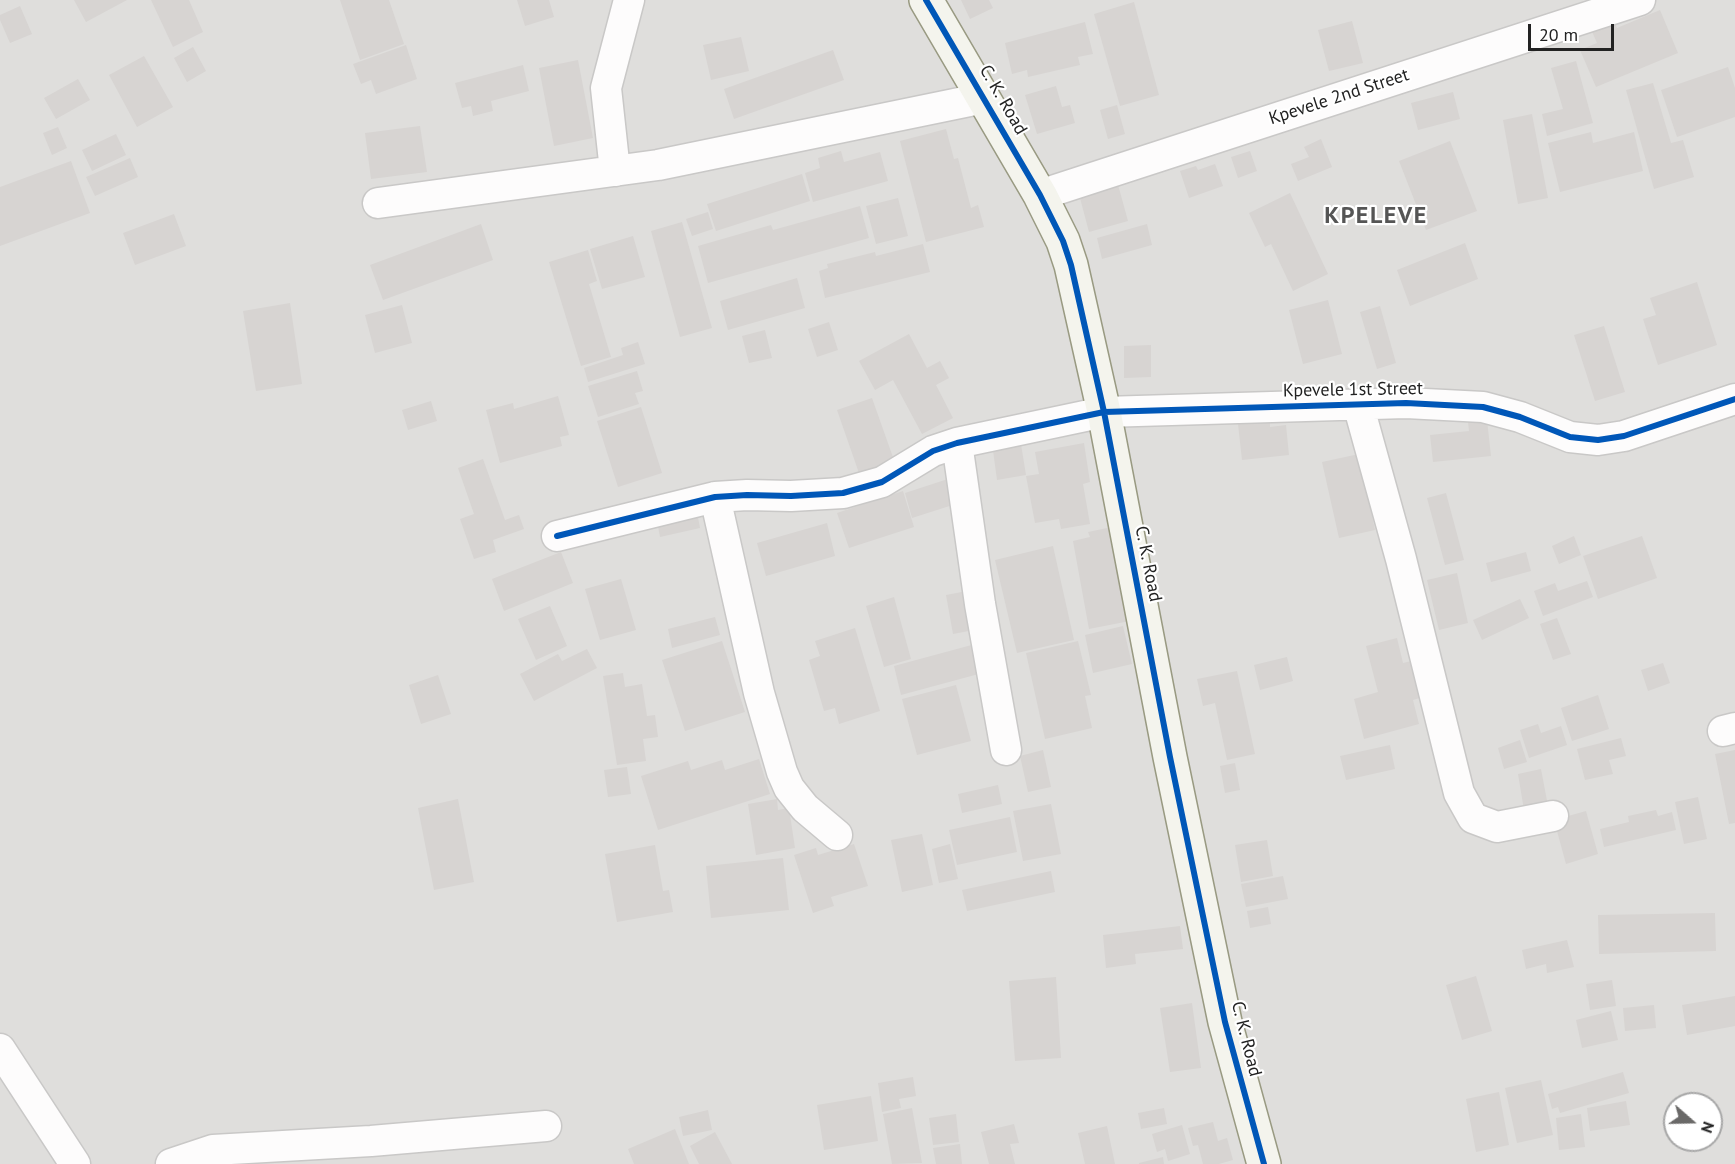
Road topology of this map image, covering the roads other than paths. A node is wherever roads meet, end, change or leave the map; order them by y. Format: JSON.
{"nodes":[{"id":1,"x":629,"y":0,"type":"edge"},
{"id":2,"x":926,"y":0,"type":"edge"},
{"id":3,"x":1640,"y":0,"type":"edge"},
{"id":4,"x":984,"y":98,"type":"junction"},
{"id":5,"x":615,"y":171,"type":"junction"},
{"id":6,"x":1040,"y":195,"type":"junction"},
{"id":7,"x":378,"y":203,"type":"dead end"},
{"id":8,"x":1735,"y":399,"type":"edge"},
{"id":9,"x":1358,"y":404,"type":"junction"},
{"id":10,"x":1104,"y":412,"type":"junction"},
{"id":11,"x":957,"y":443,"type":"junction"},
{"id":12,"x":715,"y":497,"type":"junction"},
{"id":13,"x":556,"y":536,"type":"dead end"},
{"id":14,"x":1006,"y":750,"type":"dead end"},
{"id":15,"x":1553,"y":816,"type":"dead end"},
{"id":16,"x":837,"y":835,"type":"dead end"},
{"id":17,"x":0,"y":1049,"type":"edge"},
{"id":18,"x":546,"y":1126,"type":"dead end"},
{"id":19,"x":75,"y":1164,"type":"edge"},
{"id":20,"x":171,"y":1164,"type":"edge"},
{"id":21,"x":1264,"y":1164,"type":"edge"}],
"edges":[{"from":1,"to":5,"type":"street"},
{"from":2,"to":4,"type":"street","name":"C. K. Road"},
{"from":3,"to":6,"type":"street","name":"Kpevele 2nd Street"},
{"from":4,"to":5,"type":"street"},
{"from":4,"to":6,"type":"street","name":"C. K. Road"},
{"from":5,"to":7,"type":"street"},
{"from":6,"to":10,"type":"street","name":"C. K. Road"},
{"from":8,"to":9,"type":"street","name":"Kpevele 1st Street"},
{"from":9,"to":10,"type":"street","name":"Kpevele 1st Street"},
{"from":9,"to":15,"type":"street"},
{"from":10,"to":11,"type":"street","name":"Kpevele 1st Street"},
{"from":10,"to":21,"type":"street","name":"C. K. Road"},
{"from":11,"to":12,"type":"street","name":"Kpevele 1st Street"},
{"from":11,"to":14,"type":"street"},
{"from":12,"to":13,"type":"street","name":"Kpevele 1st Street"},
{"from":12,"to":16,"type":"street"},
{"from":17,"to":19,"type":"street"},
{"from":18,"to":20,"type":"street"}]}
